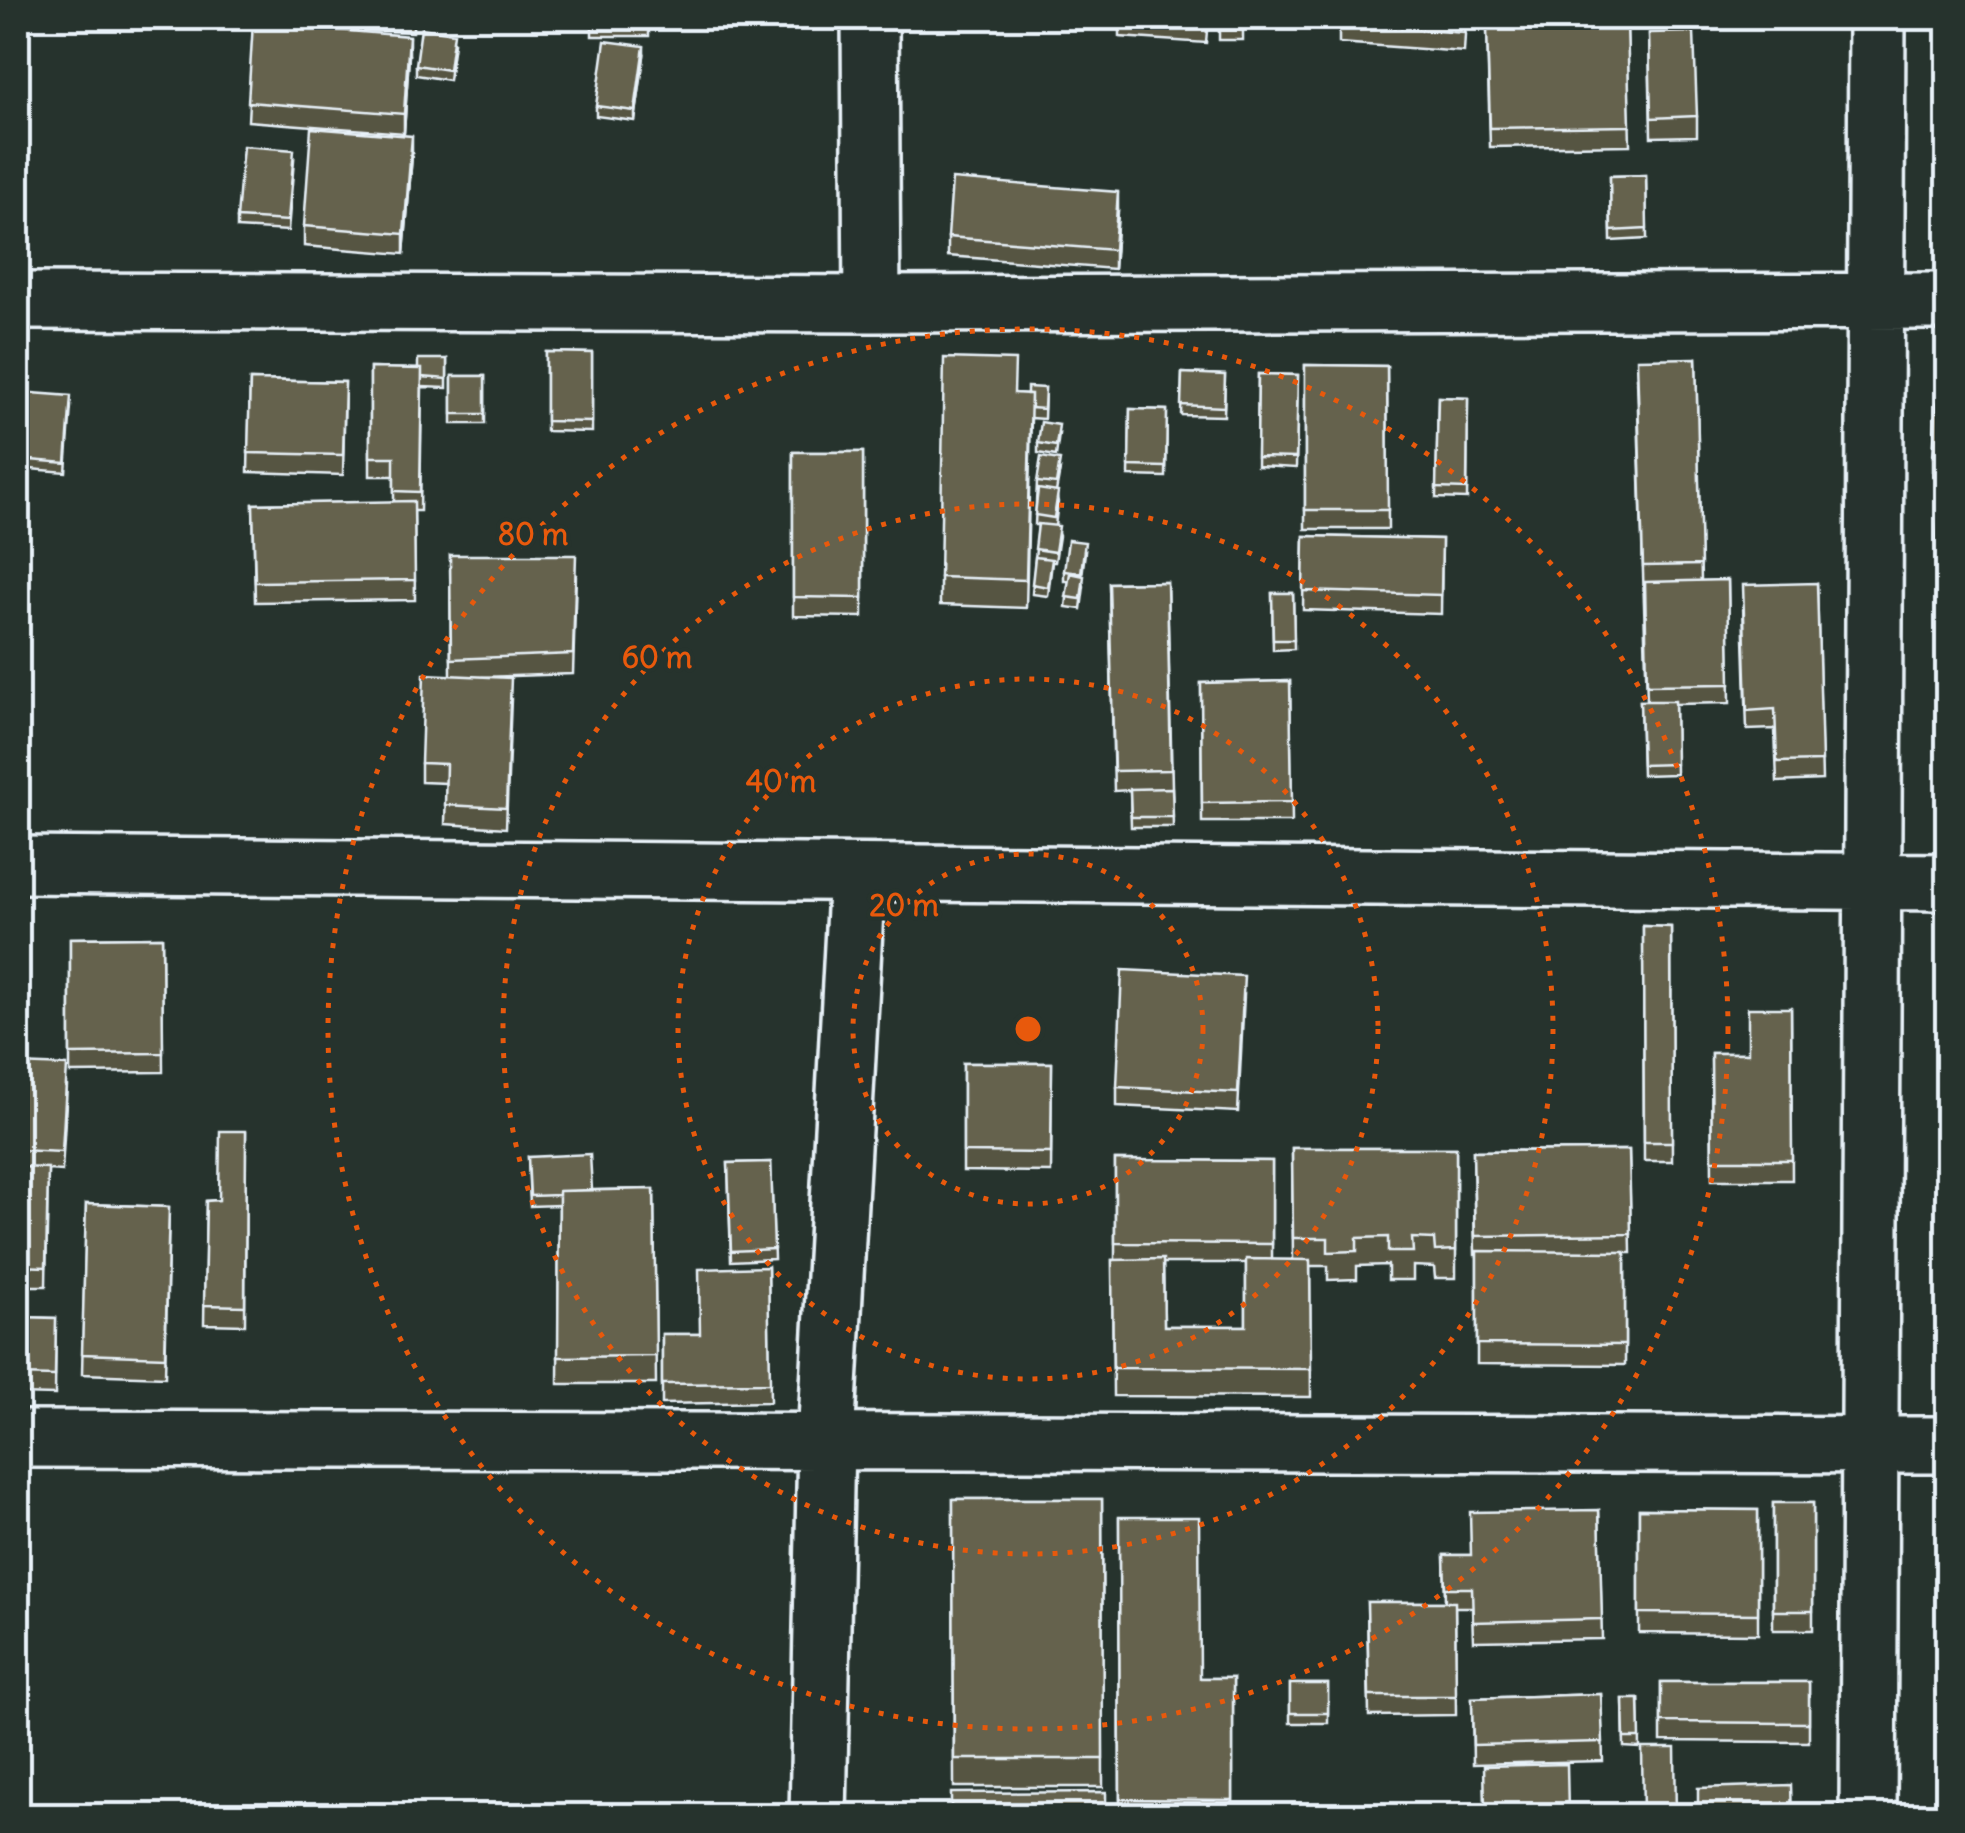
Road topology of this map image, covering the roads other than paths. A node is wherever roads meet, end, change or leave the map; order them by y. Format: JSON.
{"nodes":[{"id":1,"x":870,"y":18,"type":"edge"},
{"id":2,"x":1878,"y":18,"type":"edge"},
{"id":3,"x":18,"y":301,"type":"edge"},
{"id":4,"x":1877,"y":302,"type":"junction"},
{"id":5,"x":1948,"y":302,"type":"edge"},
{"id":6,"x":872,"y":304,"type":"junction"},
{"id":7,"x":18,"y":865,"type":"edge"},
{"id":8,"x":857,"y":873,"type":"junction"},
{"id":9,"x":1948,"y":882,"type":"edge"},
{"id":10,"x":1874,"y":884,"type":"junction"},
{"id":11,"x":18,"y":1439,"type":"edge"},
{"id":12,"x":826,"y":1441,"type":"junction"},
{"id":13,"x":1870,"y":1442,"type":"junction"},
{"id":14,"x":1948,"y":1445,"type":"edge"},
{"id":15,"x":818,"y":1816,"type":"edge"},
{"id":16,"x":1868,"y":1816,"type":"edge"}],
"edges":[{"from":1,"to":6,"type":"street"},
{"from":2,"to":4,"type":"street"},
{"from":3,"to":6,"type":"street"},
{"from":4,"to":5,"type":"street"},
{"from":4,"to":6,"type":"street"},
{"from":4,"to":10,"type":"street"},
{"from":7,"to":8,"type":"street"},
{"from":8,"to":10,"type":"street"},
{"from":8,"to":12,"type":"street"},
{"from":9,"to":10,"type":"street"},
{"from":10,"to":13,"type":"street"},
{"from":11,"to":12,"type":"street"},
{"from":12,"to":13,"type":"street"},
{"from":12,"to":15,"type":"street"},
{"from":13,"to":14,"type":"street"},
{"from":13,"to":16,"type":"street"}]}
